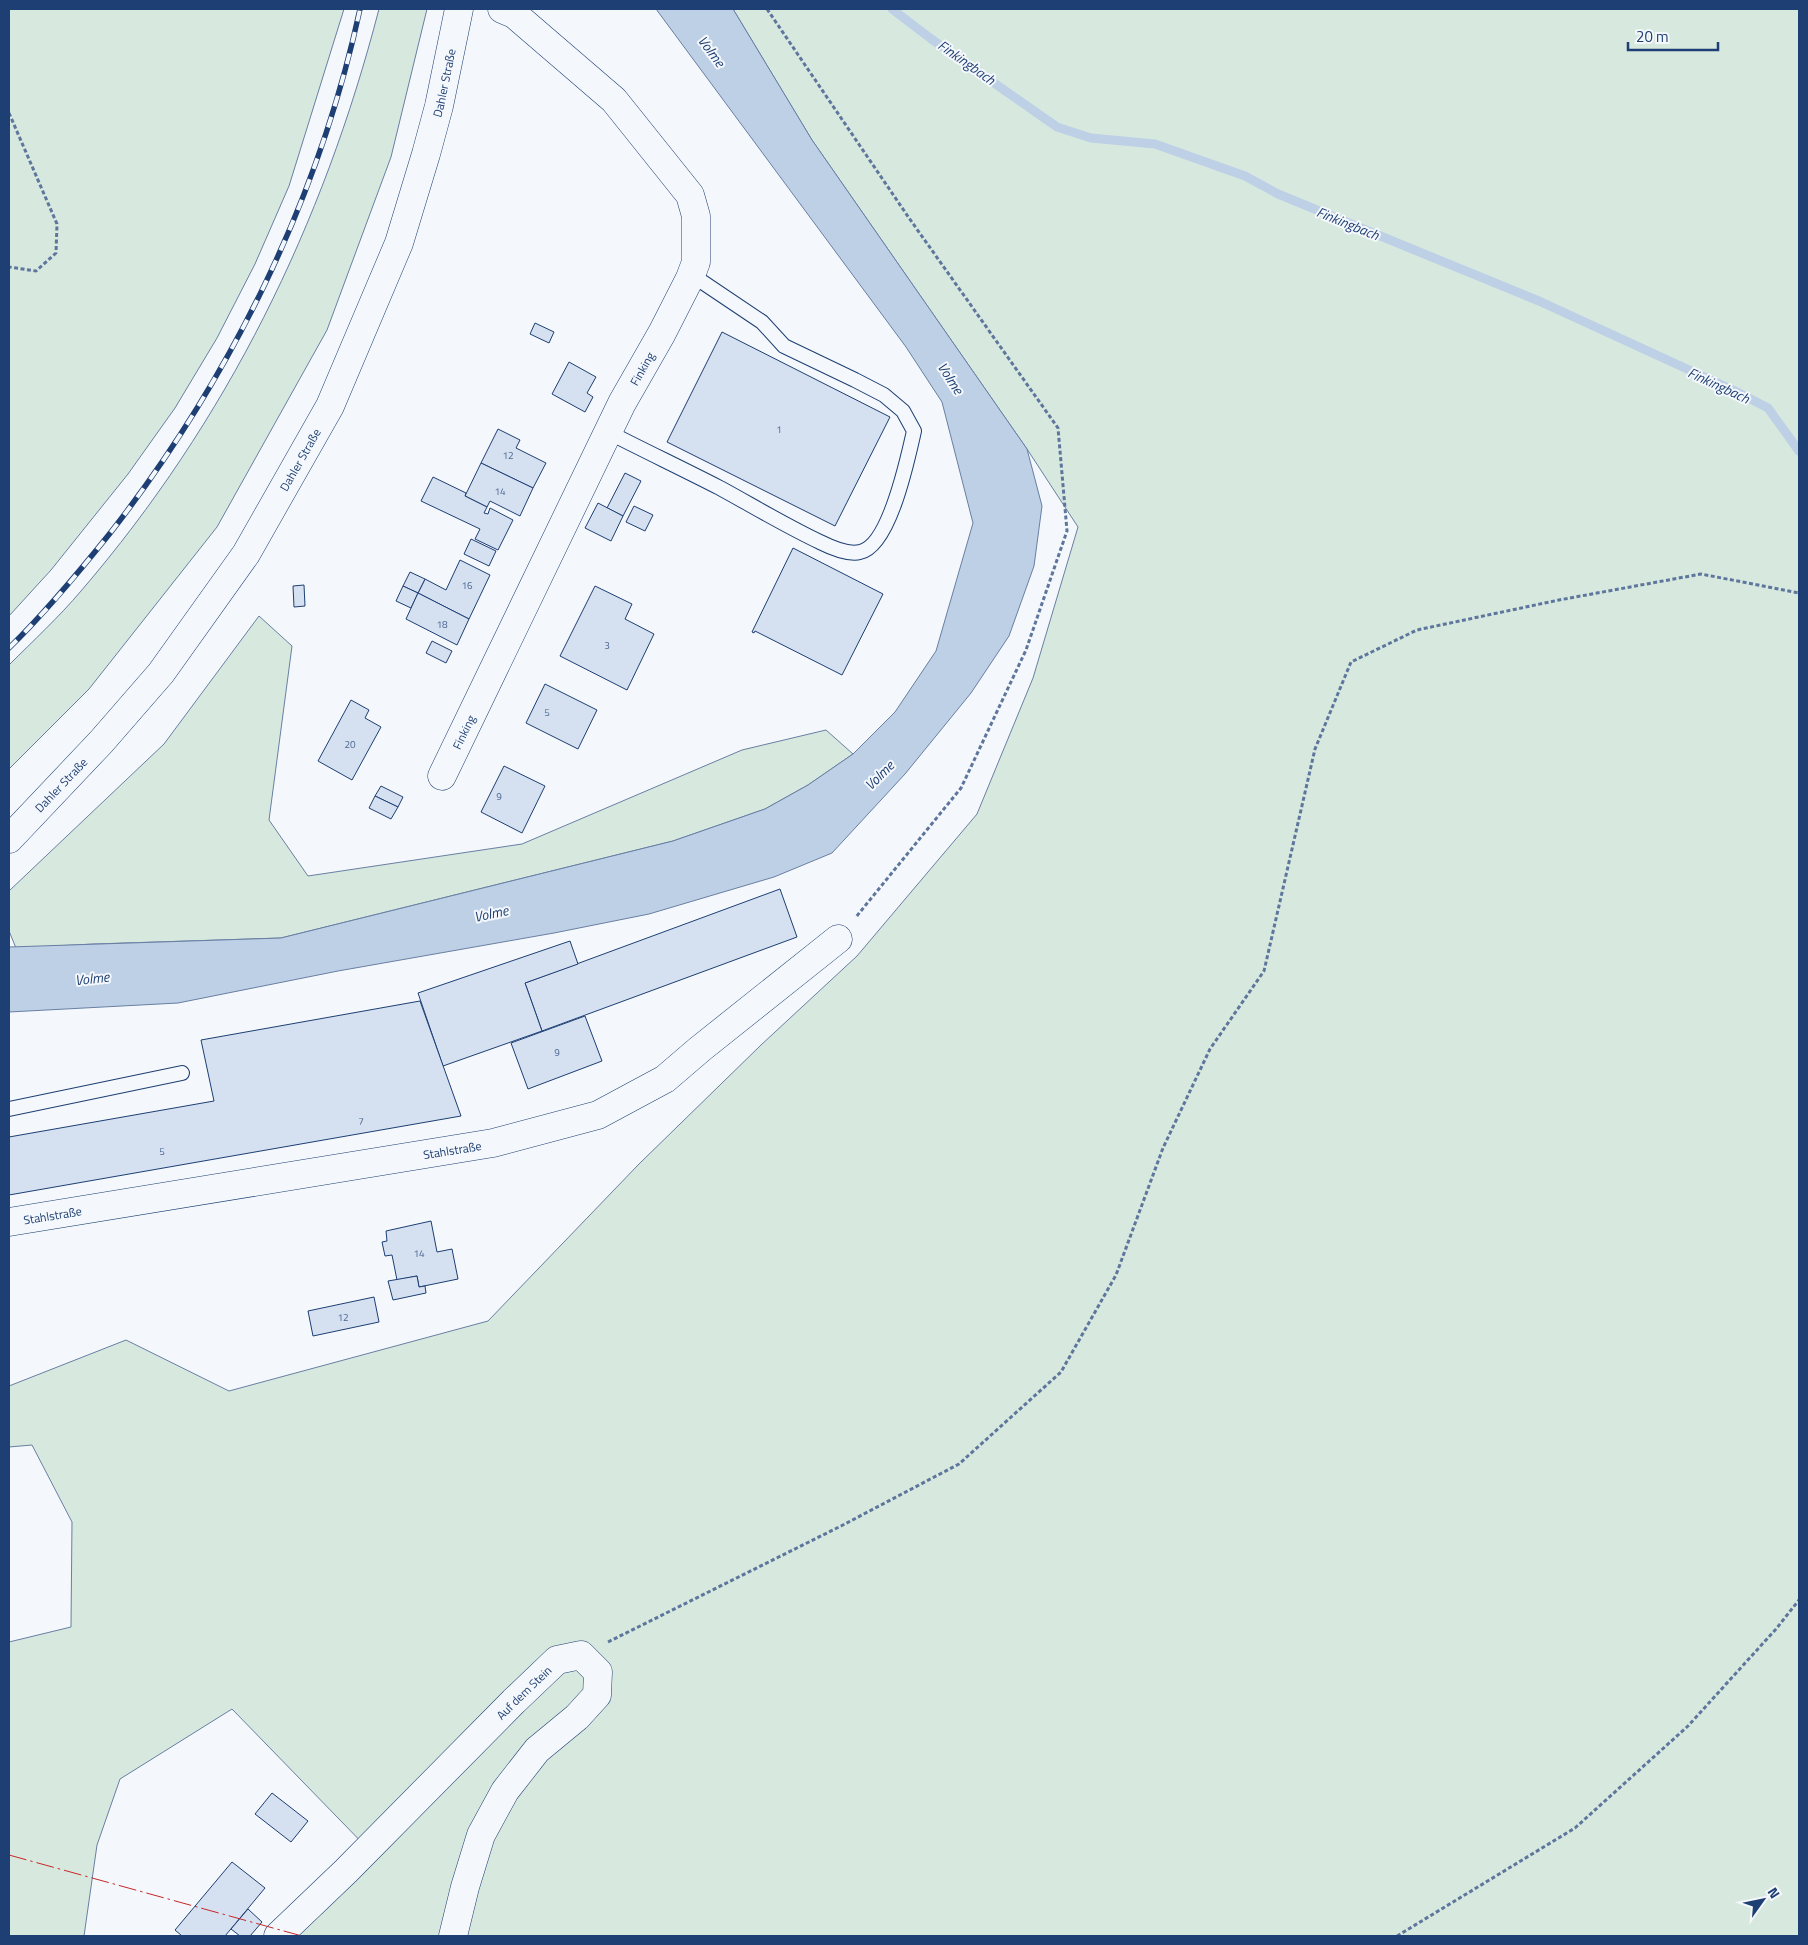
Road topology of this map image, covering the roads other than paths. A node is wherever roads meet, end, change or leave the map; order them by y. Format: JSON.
{"nodes":[{"id":1,"x":459,"y":9,"type":"edge"},
{"id":2,"x":502,"y":9,"type":"edge"},
{"id":3,"x":692,"y":275,"type":"junction"},
{"id":4,"x":608,"y":432,"type":"junction"},
{"id":5,"x":442,"y":776,"type":"dead end"},
{"id":6,"x":9,"y":839,"type":"edge"},
{"id":7,"x":838,"y":939,"type":"road end"},
{"id":8,"x":182,"y":1073,"type":"dead end"},
{"id":9,"x":9,"y":1109,"type":"edge"},
{"id":10,"x":9,"y":1222,"type":"edge"},
{"id":11,"x":278,"y":1936,"type":"edge"},
{"id":12,"x":452,"y":1936,"type":"edge"}],
"edges":[{"from":1,"to":6,"type":"street","name":"Dahler Straße"},
{"from":2,"to":3,"type":"street","name":"Finking"},
{"from":3,"to":4,"type":"street","name":"Finking"},
{"from":3,"to":4,"type":"lane"},
{"from":4,"to":5,"type":"street","name":"Finking"},
{"from":7,"to":10,"type":"street","name":"Stahlstraße"},
{"from":8,"to":9,"type":"lane"},
{"from":11,"to":12,"type":"street","name":"Auf dem Stein"}]}
